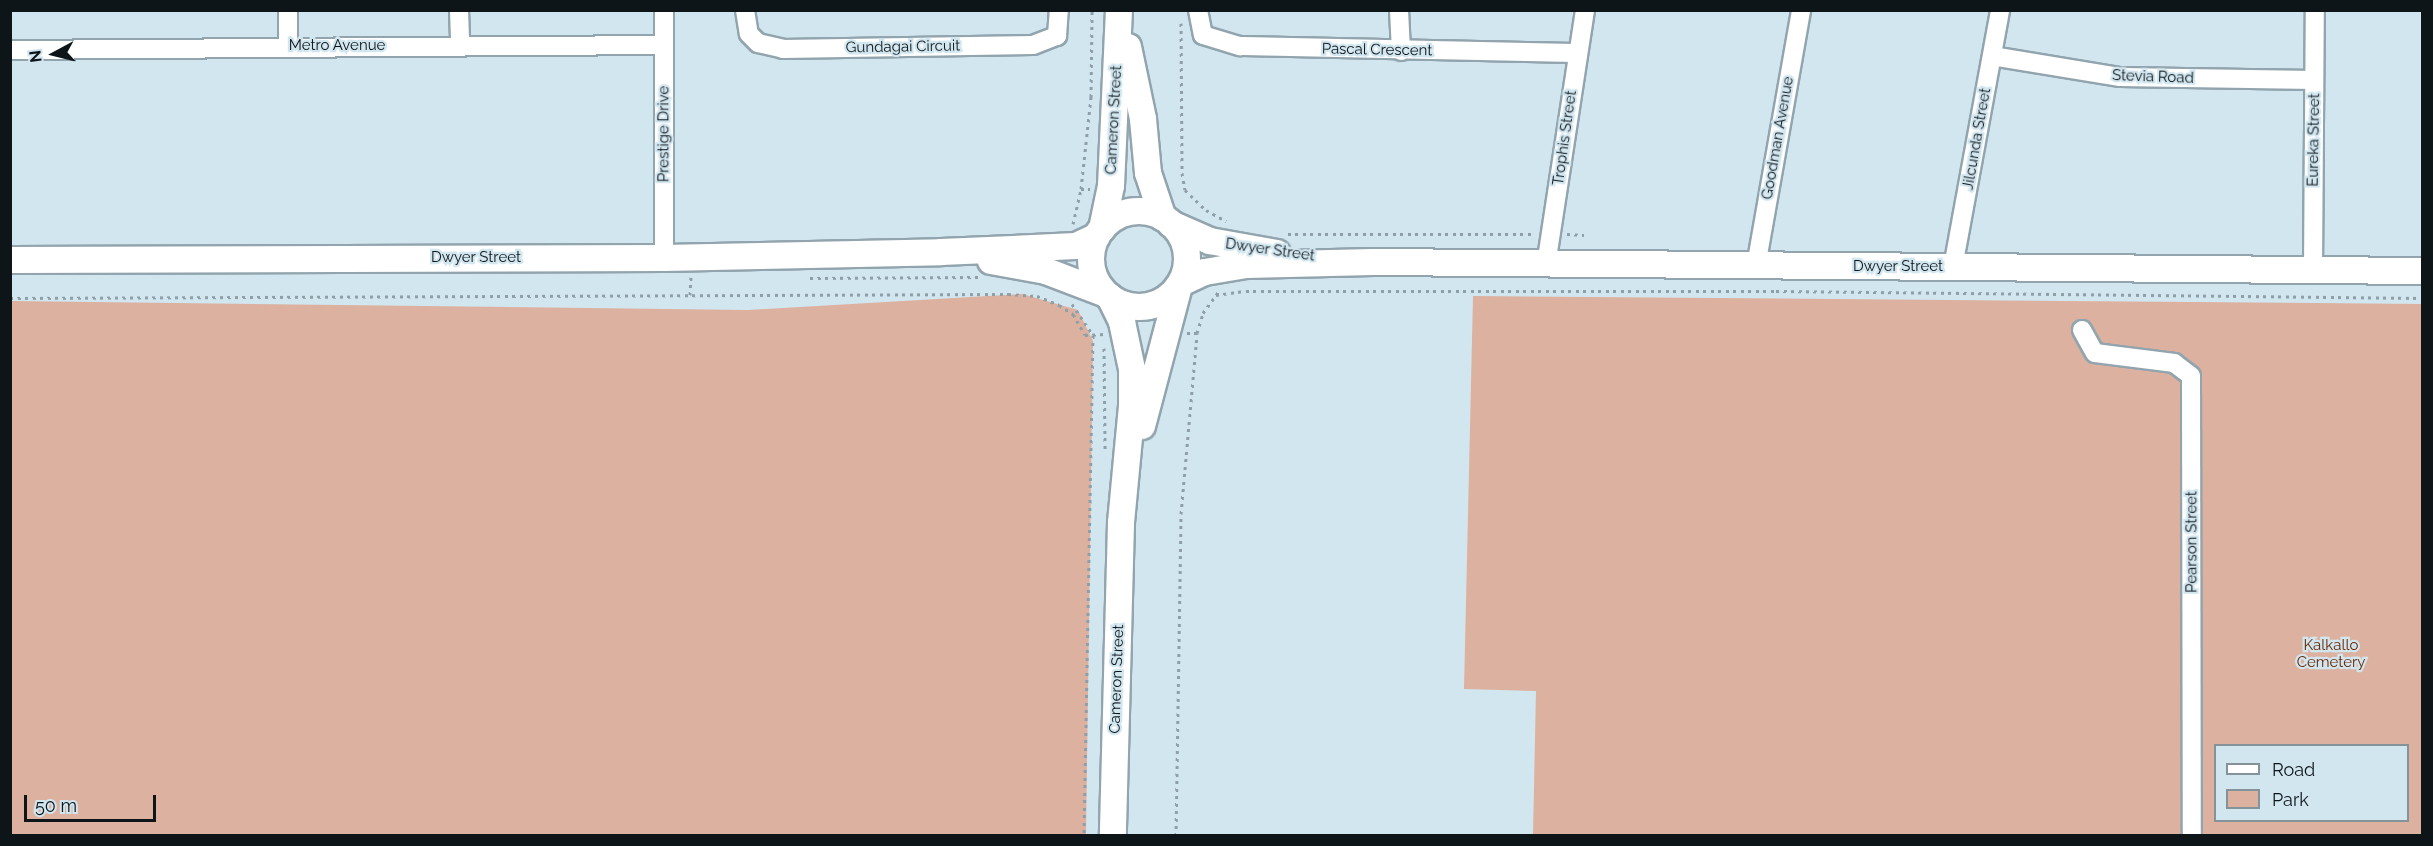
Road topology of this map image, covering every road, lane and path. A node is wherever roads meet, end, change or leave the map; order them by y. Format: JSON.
{"nodes":[{"id":1,"x":288,"y":10,"type":"edge"},
{"id":2,"x":459,"y":10,"type":"edge"},
{"id":3,"x":664,"y":10,"type":"edge"},
{"id":4,"x":745,"y":10,"type":"edge"},
{"id":5,"x":1059,"y":10,"type":"edge"},
{"id":6,"x":1092,"y":10,"type":"edge"},
{"id":7,"x":1119,"y":10,"type":"edge"},
{"id":8,"x":1127,"y":10,"type":"edge"},
{"id":9,"x":1181,"y":10,"type":"edge"},
{"id":10,"x":1198,"y":10,"type":"edge"},
{"id":11,"x":1399,"y":10,"type":"edge"},
{"id":12,"x":1585,"y":10,"type":"edge"},
{"id":13,"x":1800,"y":10,"type":"edge"},
{"id":14,"x":2000,"y":10,"type":"edge"},
{"id":15,"x":2315,"y":10,"type":"edge"},
{"id":16,"x":664,"y":45,"type":"junction"},
{"id":17,"x":288,"y":46,"type":"junction"},
{"id":18,"x":460,"y":46,"type":"junction"},
{"id":19,"x":10,"y":50,"type":"edge"},
{"id":20,"x":1401,"y":51,"type":"junction"},
{"id":21,"x":1577,"y":52,"type":"junction"},
{"id":22,"x":1992,"y":56,"type":"junction"},
{"id":23,"x":2314,"y":80,"type":"junction"},
{"id":24,"x":1081,"y":189,"type":"dead end"},
{"id":25,"x":1206,"y":210,"type":"junction"},
{"id":26,"x":1167,"y":221,"type":"junction"},
{"id":27,"x":1229,"y":223,"type":"dead end"},
{"id":28,"x":1100,"y":232,"type":"junction"},
{"id":29,"x":1278,"y":234,"type":"dead end"},
{"id":30,"x":1551,"y":234,"type":"junction"},
{"id":31,"x":1584,"y":235,"type":"dead end"},
{"id":32,"x":1210,"y":241,"type":"junction"},
{"id":33,"x":941,"y":252,"type":"junction"},
{"id":34,"x":664,"y":258,"type":"junction"},
{"id":35,"x":10,"y":260,"type":"edge"},
{"id":36,"x":1373,"y":262,"type":"junction"},
{"id":37,"x":1546,"y":265,"type":"junction"},
{"id":38,"x":1756,"y":266,"type":"junction"},
{"id":39,"x":1953,"y":267,"type":"junction"},
{"id":40,"x":2313,"y":269,"type":"junction"},
{"id":41,"x":2422,"y":271,"type":"edge"},
{"id":42,"x":990,"y":277,"type":"dead end"},
{"id":43,"x":798,"y":278,"type":"dead end"},
{"id":44,"x":679,"y":279,"type":"dead end"},
{"id":45,"x":690,"y":279,"type":"junction"},
{"id":46,"x":702,"y":279,"type":"dead end"},
{"id":47,"x":1214,"y":283,"type":"junction"},
{"id":48,"x":1180,"y":284,"type":"junction"},
{"id":49,"x":690,"y":295,"type":"junction"},
{"id":50,"x":1108,"y":296,"type":"junction"},
{"id":51,"x":10,"y":298,"type":"edge"},
{"id":52,"x":2422,"y":298,"type":"edge"},
{"id":53,"x":1066,"y":300,"type":"dead end"},
{"id":54,"x":2082,"y":330,"type":"dead end"},
{"id":55,"x":1197,"y":333,"type":"dead end"},
{"id":56,"x":1093,"y":335,"type":"junction"},
{"id":57,"x":1121,"y":523,"type":"junction"},
{"id":58,"x":1084,"y":836,"type":"edge"},
{"id":59,"x":1113,"y":836,"type":"edge"},
{"id":60,"x":1176,"y":836,"type":"edge"},
{"id":61,"x":2192,"y":836,"type":"edge"}],
"edges":[{"from":1,"to":17,"type":"street"},
{"from":2,"to":18,"type":"street"},
{"from":3,"to":16,"type":"street","name":"Prestige Drive"},
{"from":4,"to":5,"type":"street","name":"Gundagai Circuit"},
{"from":6,"to":24,"type":"path"},
{"from":7,"to":28,"type":"street","name":"Cameron Street"},
{"from":8,"to":26,"type":"street","name":"Cameron Street"},
{"from":9,"to":25,"type":"path"},
{"from":10,"to":20,"type":"street","name":"Pascal Crescent"},
{"from":11,"to":20,"type":"street"},
{"from":12,"to":21,"type":"street","name":"Trophis Street"},
{"from":13,"to":38,"type":"street","name":"Goodman Avenue"},
{"from":14,"to":22,"type":"street","name":"Jilcunda Street"},
{"from":15,"to":23,"type":"street","name":"Eureka Street"},
{"from":16,"to":18,"type":"street","name":"Metro Avenue"},
{"from":16,"to":34,"type":"street","name":"Prestige Drive"},
{"from":17,"to":18,"type":"street","name":"Metro Avenue"},
{"from":17,"to":19,"type":"street","name":"Metro Avenue"},
{"from":20,"to":21,"type":"street","name":"Pascal Crescent"},
{"from":21,"to":30,"type":"street","name":"Trophis Street"},
{"from":22,"to":23,"type":"street","name":"Stevia Road"},
{"from":22,"to":39,"type":"street","name":"Jilcunda Street"},
{"from":23,"to":40,"type":"street","name":"Eureka Street"},
{"from":25,"to":27,"type":"path"},
{"from":25,"to":32,"type":"path"},
{"from":26,"to":28,"type":"street"},
{"from":26,"to":32,"type":"street","name":"Dwyer Street"},
{"from":26,"to":48,"type":"street"},
{"from":28,"to":33,"type":"street","name":"Dwyer Street"},
{"from":28,"to":50,"type":"street"},
{"from":29,"to":30,"type":"path"},
{"from":30,"to":31,"type":"path"},
{"from":30,"to":37,"type":"street","name":"Trophis Street"},
{"from":32,"to":36,"type":"street","name":"Dwyer Street"},
{"from":33,"to":34,"type":"street","name":"Dwyer Street"},
{"from":33,"to":50,"type":"street","name":"Dwyer Street"},
{"from":34,"to":35,"type":"street","name":"Dwyer Street"},
{"from":36,"to":37,"type":"street","name":"Dwyer Street"},
{"from":36,"to":47,"type":"street","name":"Dwyer Street"},
{"from":37,"to":38,"type":"street","name":"Dwyer Street"},
{"from":38,"to":39,"type":"street","name":"Dwyer Street"},
{"from":39,"to":40,"type":"street","name":"Dwyer Street"},
{"from":40,"to":41,"type":"street","name":"Dwyer Street"},
{"from":42,"to":43,"type":"path"},
{"from":44,"to":45,"type":"path"},
{"from":45,"to":46,"type":"path"},
{"from":45,"to":49,"type":"path"},
{"from":47,"to":48,"type":"street","name":"Dwyer Street"},
{"from":47,"to":52,"type":"path"},
{"from":48,"to":50,"type":"street"},
{"from":48,"to":57,"type":"street","name":"Cameron Street"},
{"from":49,"to":51,"type":"path"},
{"from":49,"to":56,"type":"path"},
{"from":50,"to":57,"type":"street","name":"Cameron Street"},
{"from":53,"to":56,"type":"path"},
{"from":54,"to":61,"type":"street","name":"Pearson Street"},
{"from":55,"to":60,"type":"path"},
{"from":56,"to":58,"type":"path"},
{"from":57,"to":59,"type":"street","name":"Cameron Street"}]}
